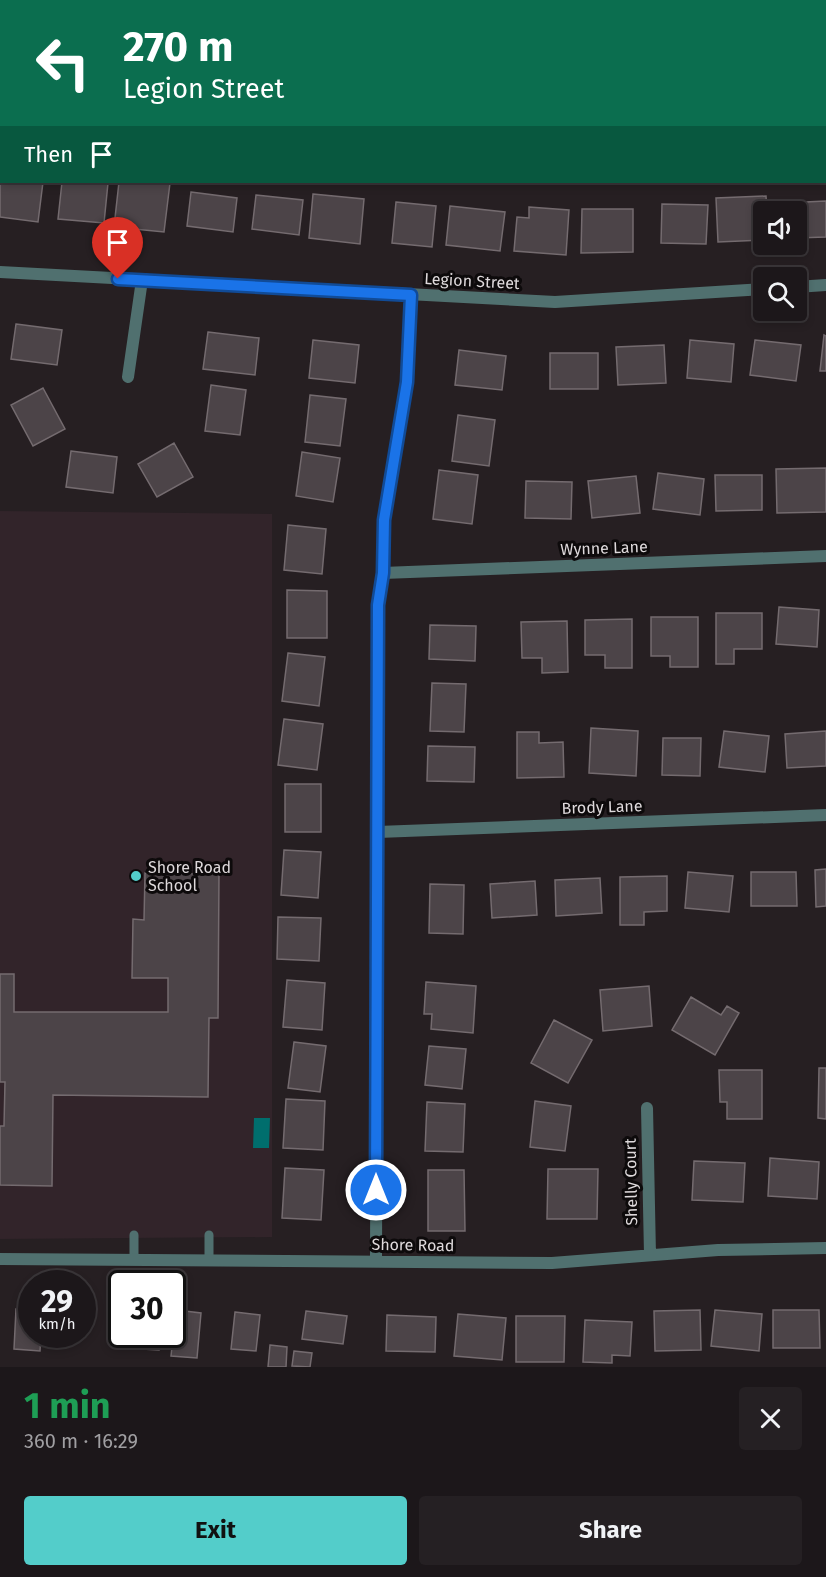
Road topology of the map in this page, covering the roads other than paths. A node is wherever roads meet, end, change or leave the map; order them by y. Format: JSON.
{"nodes":[{"id":1,"x":0,"y":272,"type":"edge"},
{"id":2,"x":142,"y":280,"type":"junction"},
{"id":3,"x":826,"y":285,"type":"edge"},
{"id":4,"x":807,"y":286,"type":"edge"},
{"id":5,"x":753,"y":290,"type":"edge"},
{"id":6,"x":411,"y":295,"type":"junction"},
{"id":7,"x":128,"y":377,"type":"dead end"},
{"id":8,"x":826,"y":556,"type":"edge"},
{"id":9,"x":383,"y":573,"type":"junction"},
{"id":10,"x":826,"y":815,"type":"edge"},
{"id":11,"x":378,"y":832,"type":"junction"},
{"id":12,"x":647,"y":1108,"type":"dead end"},
{"id":13,"x":134,"y":1235,"type":"dead end"},
{"id":14,"x":209,"y":1235,"type":"dead end"},
{"id":15,"x":826,"y":1248,"type":"edge"},
{"id":16,"x":650,"y":1255,"type":"junction"},
{"id":17,"x":0,"y":1259,"type":"edge"},
{"id":18,"x":134,"y":1260,"type":"junction"},
{"id":19,"x":209,"y":1260,"type":"junction"},
{"id":20,"x":376,"y":1262,"type":"junction"}],
"edges":[{"from":1,"to":2,"type":"street","name":"Legion Street"},
{"from":2,"to":6,"type":"street","name":"Legion Street"},
{"from":2,"to":7,"type":"street"},
{"from":3,"to":4,"type":"street"},
{"from":5,"to":6,"type":"street","name":"Legion Street"},
{"from":6,"to":9,"type":"street"},
{"from":8,"to":9,"type":"street","name":"Wynne Lane"},
{"from":9,"to":11,"type":"street"},
{"from":10,"to":11,"type":"street","name":"Brody Lane"},
{"from":11,"to":20,"type":"street"},
{"from":12,"to":16,"type":"street","name":"Shelly Court"},
{"from":13,"to":18,"type":"lane"},
{"from":14,"to":19,"type":"lane"},
{"from":15,"to":16,"type":"street","name":"Shore Road"},
{"from":16,"to":20,"type":"street","name":"Shore Road"},
{"from":17,"to":18,"type":"street","name":"Shore Road"},
{"from":18,"to":19,"type":"street","name":"Shore Road"},
{"from":19,"to":20,"type":"street","name":"Shore Road"}]}
